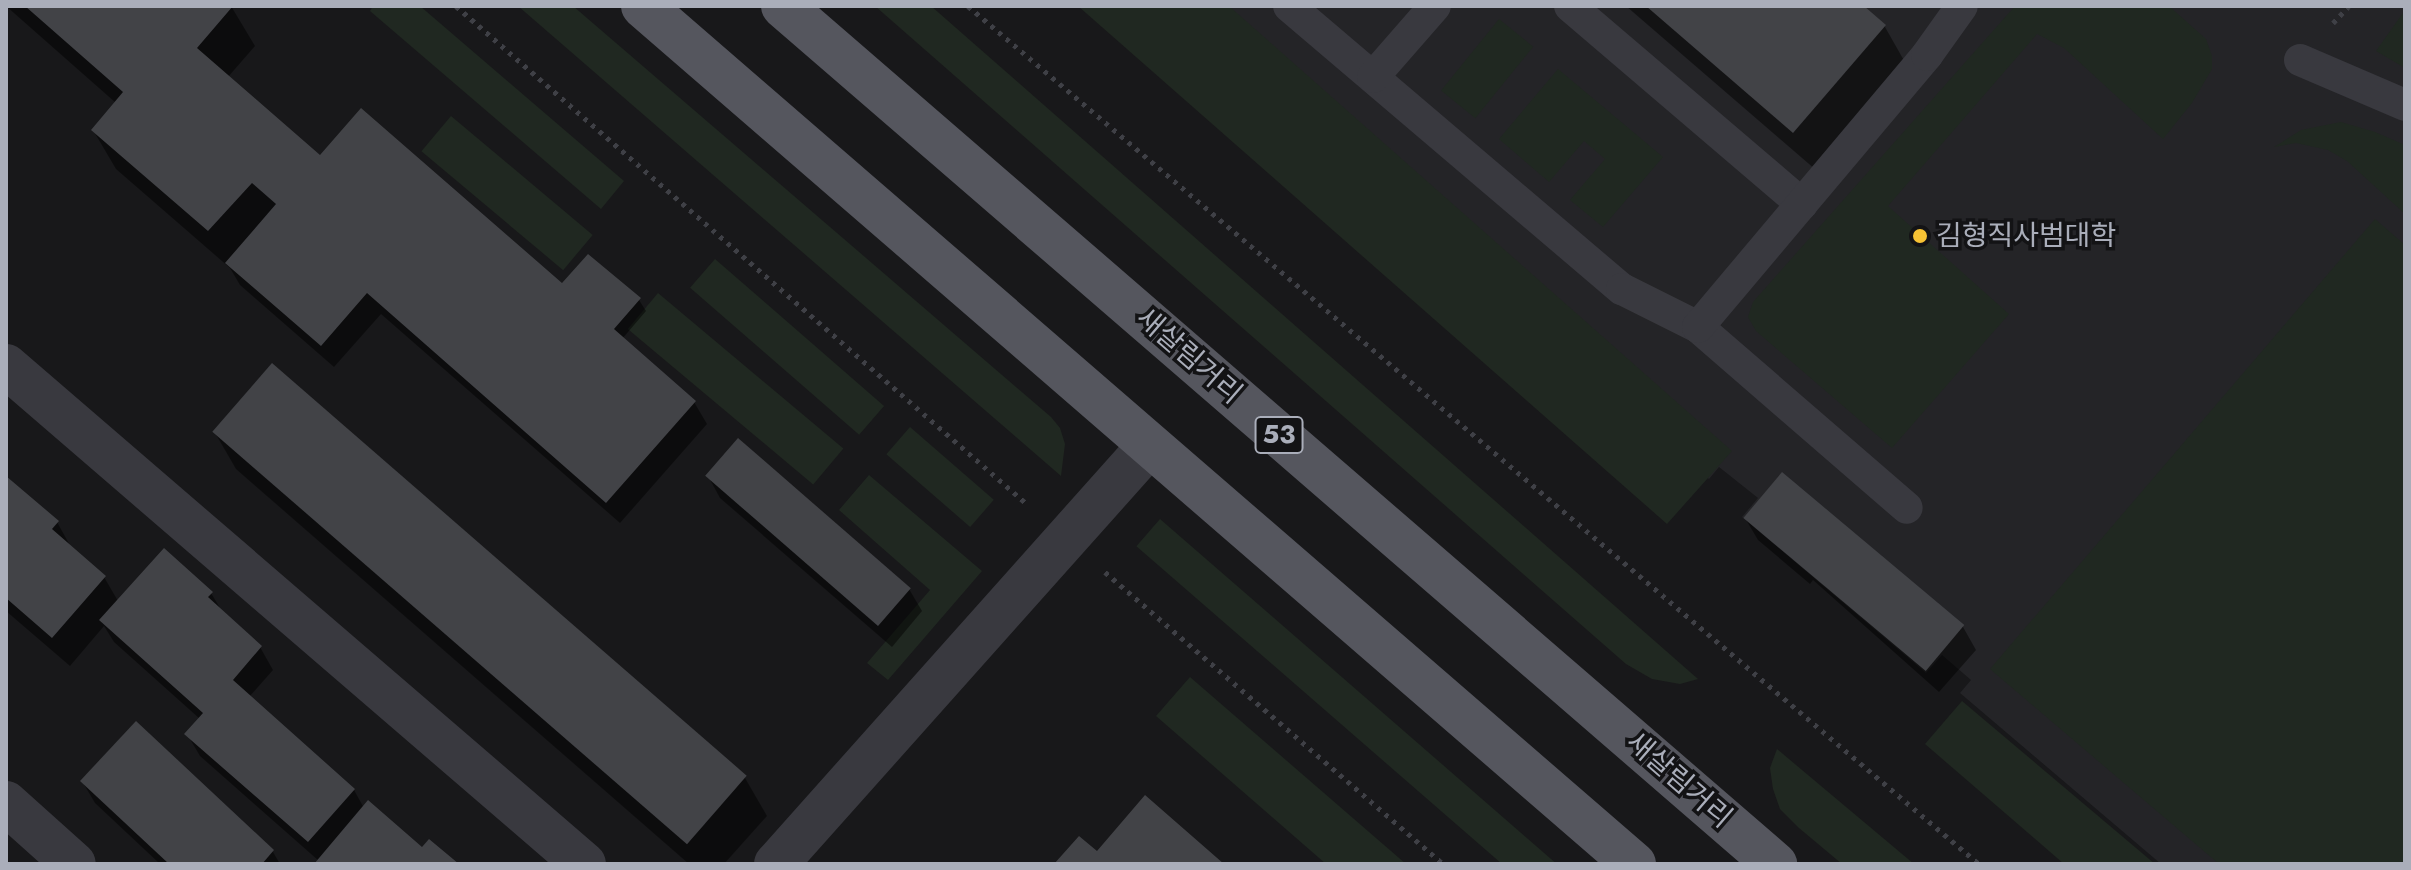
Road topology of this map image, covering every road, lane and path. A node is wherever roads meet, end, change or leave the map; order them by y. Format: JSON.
{"nodes":[{"id":1,"x":456,"y":6,"type":"edge"},
{"id":2,"x":643,"y":6,"type":"edge"},
{"id":3,"x":783,"y":6,"type":"edge"},
{"id":4,"x":968,"y":6,"type":"edge"},
{"id":5,"x":1289,"y":6,"type":"edge"},
{"id":6,"x":1435,"y":6,"type":"edge"},
{"id":7,"x":1570,"y":6,"type":"edge"},
{"id":8,"x":1962,"y":6,"type":"edge"},
{"id":9,"x":2349,"y":6,"type":"edge"},
{"id":10,"x":2342,"y":14,"type":"dead end"},
{"id":11,"x":2300,"y":60,"type":"dead end"},
{"id":12,"x":1373,"y":77,"type":"junction"},
{"id":13,"x":2405,"y":105,"type":"edge"},
{"id":14,"x":1802,"y":204,"type":"junction"},
{"id":15,"x":1698,"y":327,"type":"junction"},
{"id":16,"x":6,"y":366,"type":"edge"},
{"id":17,"x":1148,"y":447,"type":"junction"},
{"id":18,"x":1907,"y":508,"type":"dead end"},
{"id":19,"x":1068,"y":539,"type":"junction"},
{"id":20,"x":6,"y":803,"type":"edge"},
{"id":21,"x":74,"y":864,"type":"edge"},
{"id":22,"x":584,"y":864,"type":"edge"},
{"id":23,"x":776,"y":864,"type":"edge"},
{"id":24,"x":1443,"y":864,"type":"edge"},
{"id":25,"x":1634,"y":864,"type":"edge"},
{"id":26,"x":1775,"y":864,"type":"edge"},
{"id":27,"x":1979,"y":864,"type":"edge"}],
"edges":[{"from":1,"to":19,"type":"path"},
{"from":2,"to":17,"type":"main road"},
{"from":3,"to":26,"type":"main road","name":"새살림거리","number":"53"},
{"from":4,"to":27,"type":"path"},
{"from":5,"to":12,"type":"lane"},
{"from":6,"to":12,"type":"lane"},
{"from":7,"to":14,"type":"lane"},
{"from":8,"to":14,"type":"lane"},
{"from":9,"to":10,"type":"path"},
{"from":11,"to":13,"type":"lane"},
{"from":12,"to":15,"type":"lane"},
{"from":14,"to":15,"type":"lane"},
{"from":15,"to":18,"type":"lane"},
{"from":16,"to":22,"type":"street"},
{"from":17,"to":19,"type":"street"},
{"from":17,"to":25,"type":"main road"},
{"from":19,"to":23,"type":"street"},
{"from":19,"to":24,"type":"path"},
{"from":20,"to":21,"type":"street"}]}
